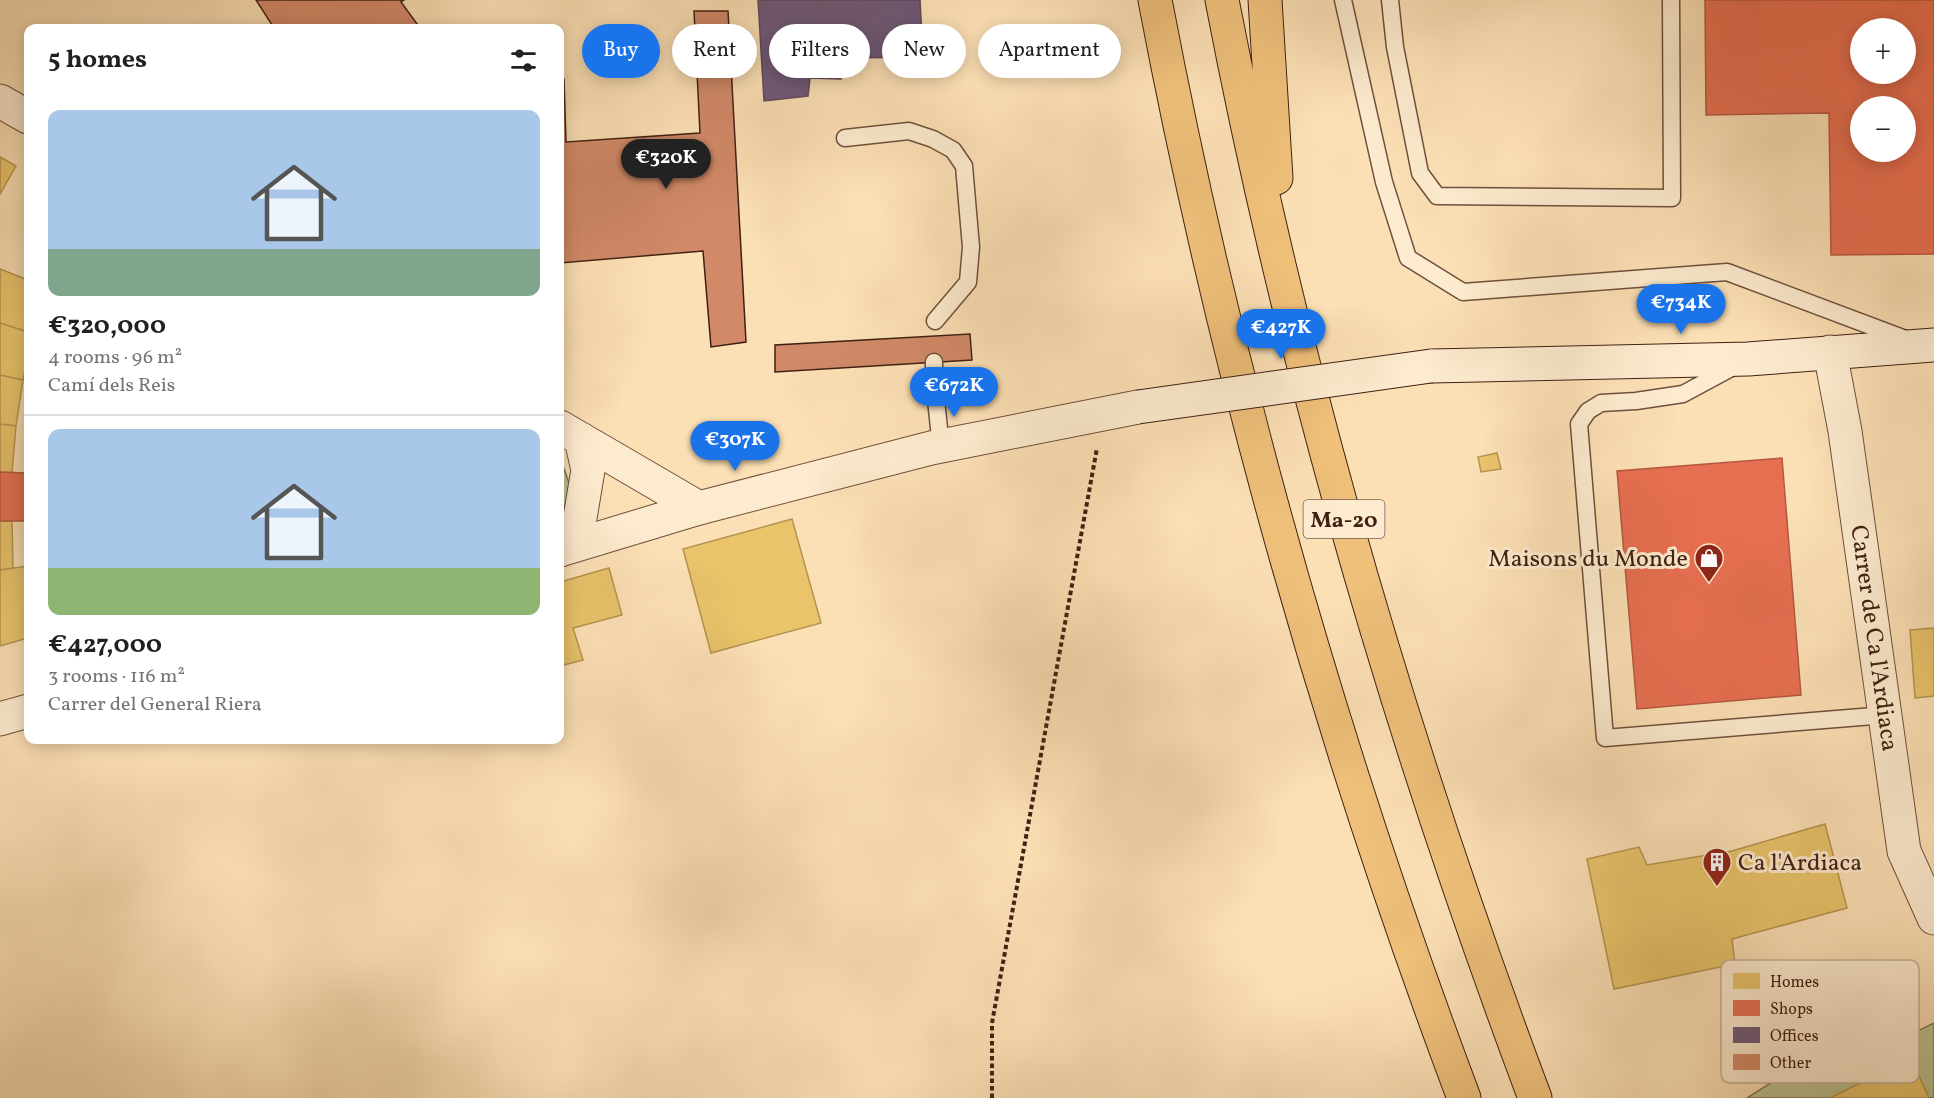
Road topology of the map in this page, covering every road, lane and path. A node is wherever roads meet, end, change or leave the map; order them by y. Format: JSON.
{"nodes":[{"id":1,"x":1222,"y":0,"type":"edge"},
{"id":2,"x":1265,"y":0,"type":"edge"},
{"id":3,"x":1343,"y":0,"type":"edge"},
{"id":4,"x":1390,"y":0,"type":"edge"},
{"id":5,"x":1671,"y":0,"type":"edge"},
{"id":6,"x":1155,"y":4,"type":"edge"},
{"id":7,"x":0,"y":100,"type":"edge"},
{"id":8,"x":24,"y":115,"type":"edge"},
{"id":9,"x":845,"y":138,"type":"dead end"},
{"id":10,"x":1283,"y":282,"type":"junction"},
{"id":11,"x":935,"y":321,"type":"dead end"},
{"id":12,"x":1930,"y":346,"type":"edge"},
{"id":13,"x":1830,"y":352,"type":"junction"},
{"id":14,"x":1748,"y":359,"type":"junction"},
{"id":15,"x":934,"y":362,"type":"dead end"},
{"id":16,"x":1103,"y":414,"type":"junction"},
{"id":17,"x":570,"y":433,"type":"edge"},
{"id":18,"x":941,"y":447,"type":"junction"},
{"id":19,"x":699,"y":508,"type":"junction"},
{"id":20,"x":564,"y":544,"type":"edge"},
{"id":21,"x":564,"y":549,"type":"edge"},
{"id":22,"x":24,"y":712,"type":"edge"},
{"id":23,"x":1886,"y":715,"type":"junction"},
{"id":24,"x":0,"y":719,"type":"edge"},
{"id":25,"x":1934,"y":918,"type":"edge"},
{"id":26,"x":992,"y":1098,"type":"edge"},
{"id":27,"x":1464,"y":1098,"type":"edge"},
{"id":28,"x":1536,"y":1098,"type":"edge"}],
"edges":[{"from":1,"to":10,"type":"highway","number":"Ma-20"},
{"from":2,"to":10,"type":"highway"},
{"from":3,"to":12,"type":"lane"},
{"from":4,"to":5,"type":"lane"},
{"from":6,"to":27,"type":"highway","number":"Ma-20"},
{"from":7,"to":8,"type":"street"},
{"from":9,"to":11,"type":"lane"},
{"from":10,"to":28,"type":"highway","number":"Ma-20"},
{"from":12,"to":13,"type":"street"},
{"from":13,"to":14,"type":"street"},
{"from":13,"to":23,"type":"street","name":"Carrer de Ca l'Ardiaca"},
{"from":14,"to":16,"type":"street","bridge":true},
{"from":14,"to":23,"type":"lane"},
{"from":15,"to":18,"type":"lane"},
{"from":16,"to":18,"type":"street"},
{"from":16,"to":26,"type":"path"},
{"from":17,"to":19,"type":"street"},
{"from":17,"to":20,"type":"street"},
{"from":18,"to":19,"type":"street"},
{"from":19,"to":21,"type":"street"},
{"from":22,"to":24,"type":"street"},
{"from":23,"to":25,"type":"street","name":"Carrer de Ca l'Ardiaca"}]}
